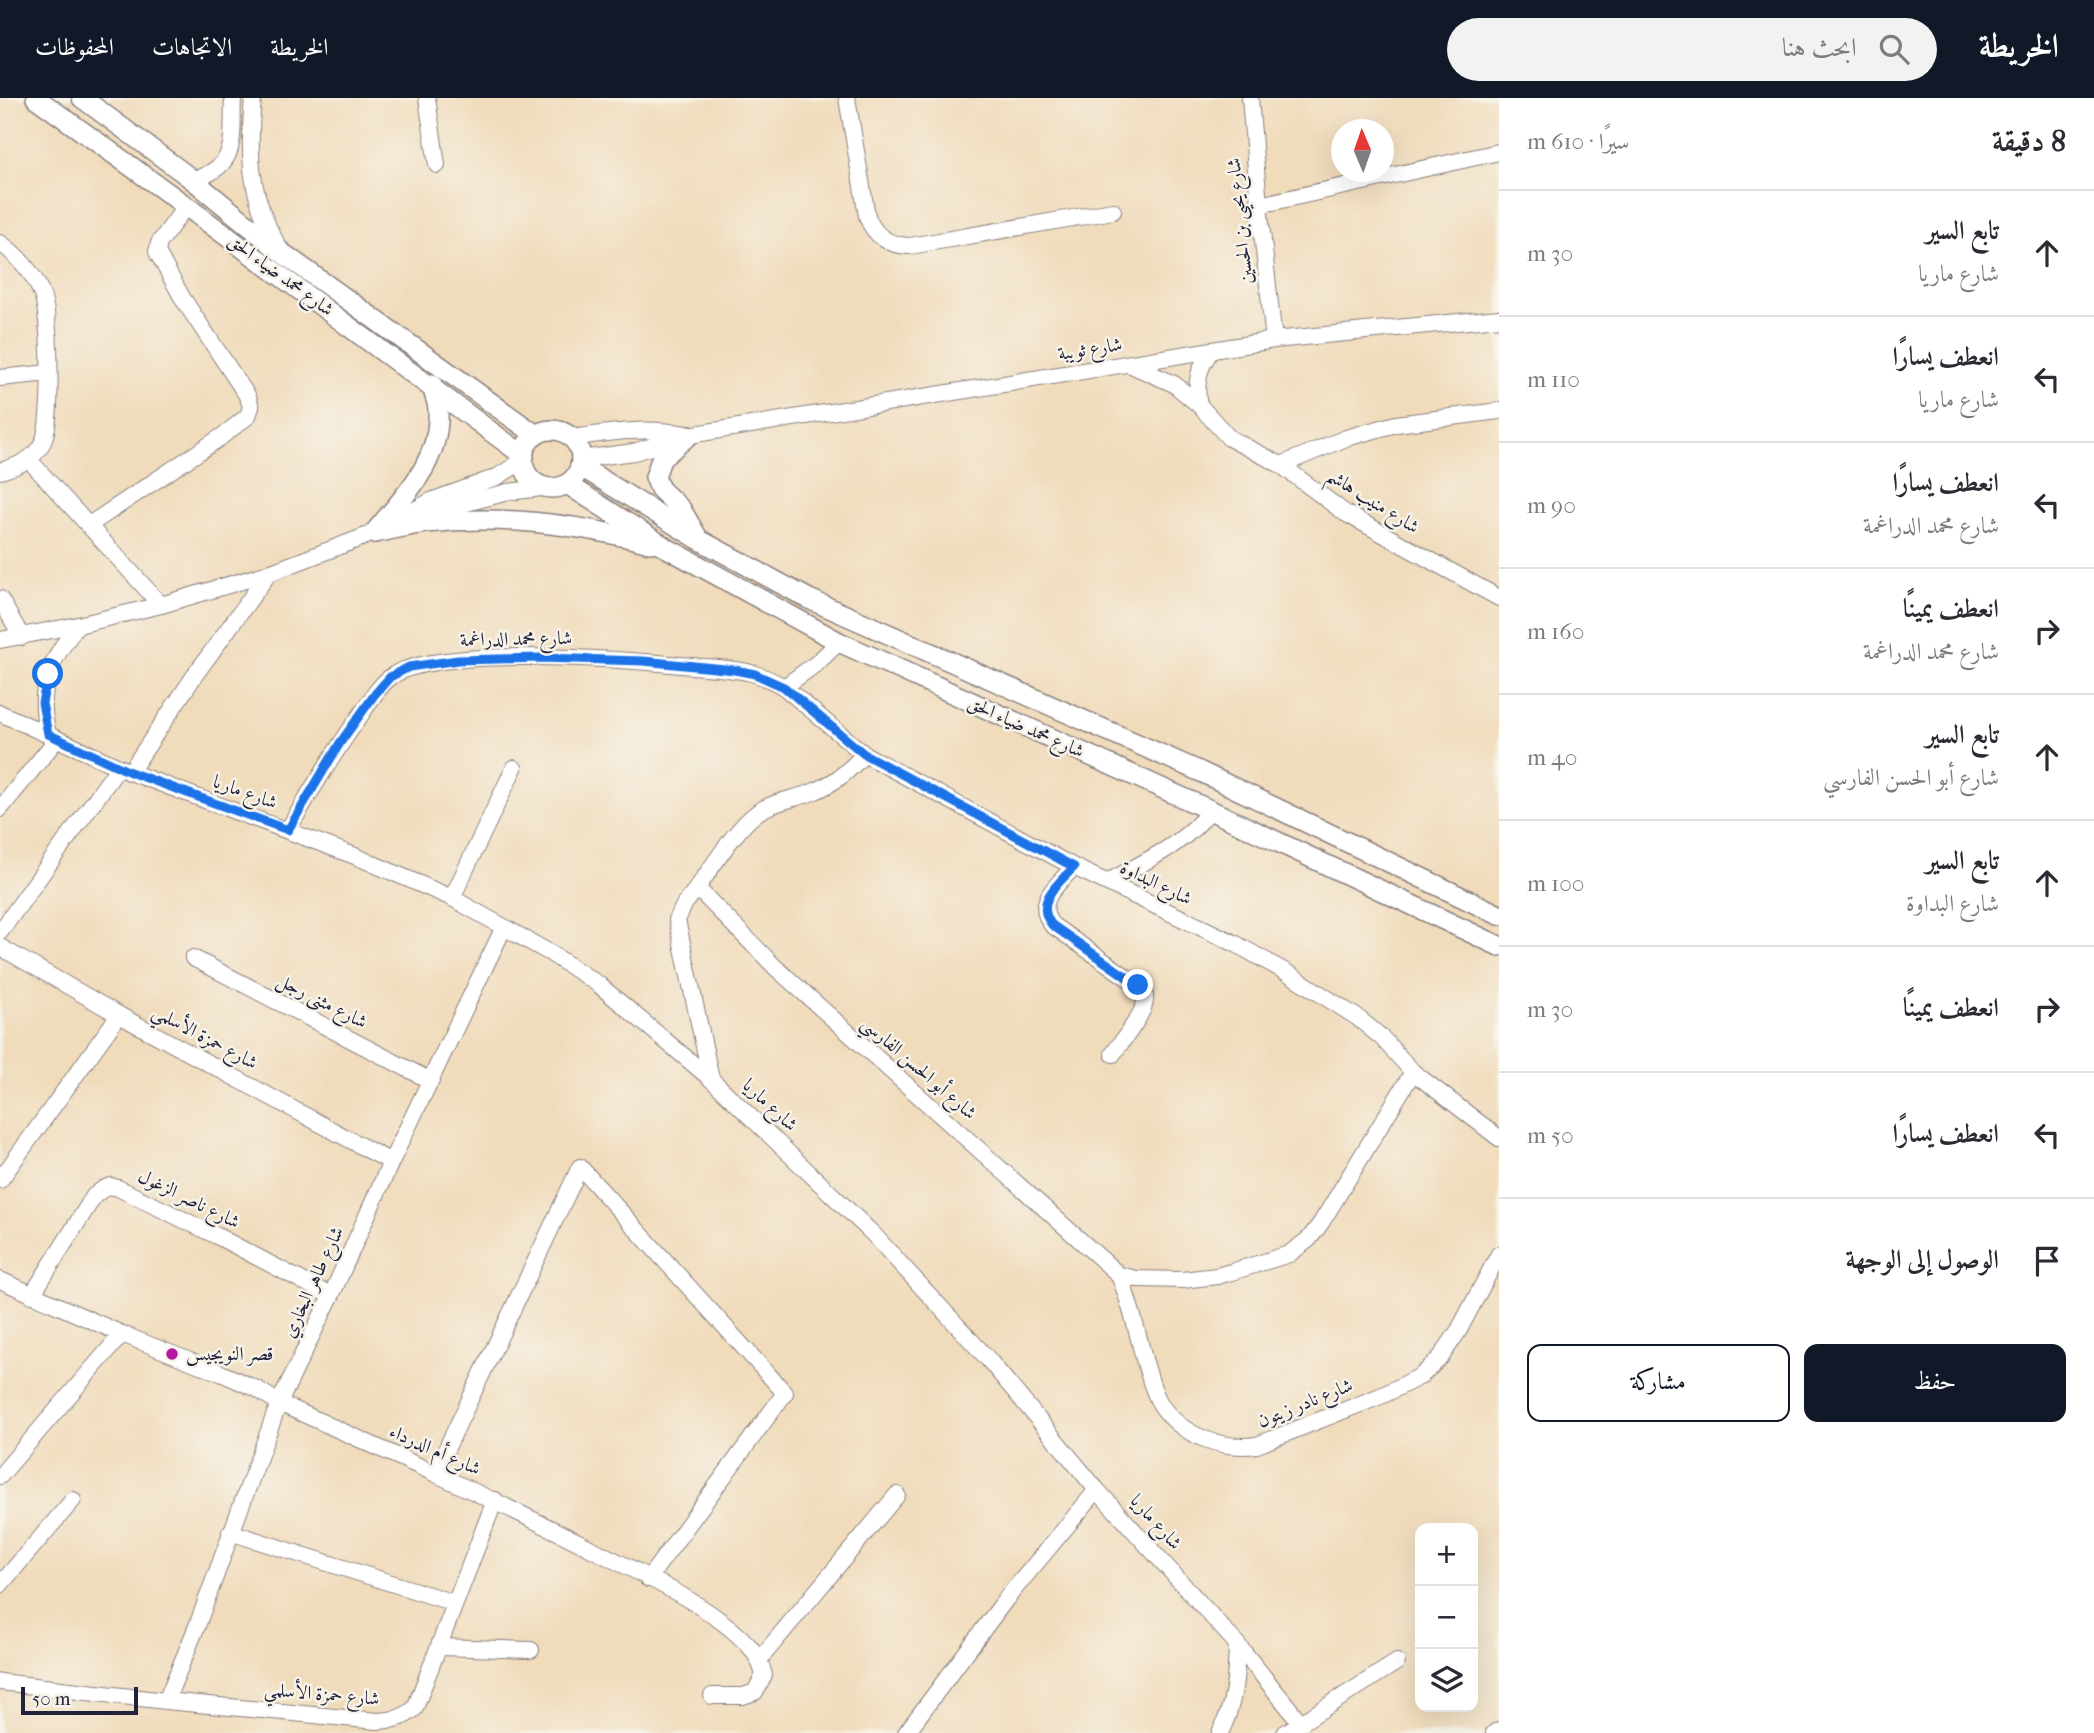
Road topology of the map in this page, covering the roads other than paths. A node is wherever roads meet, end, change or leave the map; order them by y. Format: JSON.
{"nodes":[{"id":1,"x":82,"y":98,"type":"edge"},
{"id":2,"x":233,"y":98,"type":"edge"},
{"id":3,"x":253,"y":98,"type":"edge"},
{"id":4,"x":427,"y":98,"type":"edge"},
{"id":5,"x":846,"y":98,"type":"edge"},
{"id":6,"x":1250,"y":98,"type":"edge"},
{"id":7,"x":42,"y":99,"type":"edge"},
{"id":8,"x":1499,"y":152,"type":"edge"},
{"id":9,"x":437,"y":165,"type":"dead end"},
{"id":10,"x":193,"y":180,"type":"junction"},
{"id":11,"x":1259,"y":205,"type":"junction"},
{"id":12,"x":186,"y":206,"type":"junction"},
{"id":13,"x":1113,"y":211,"type":"dead end"},
{"id":14,"x":0,"y":243,"type":"edge"},
{"id":15,"x":281,"y":251,"type":"junction"},
{"id":16,"x":1499,"y":318,"type":"edge"},
{"id":17,"x":1274,"y":340,"type":"junction"},
{"id":18,"x":1211,"y":351,"type":"junction"},
{"id":19,"x":1129,"y":364,"type":"junction"},
{"id":20,"x":442,"y":368,"type":"junction"},
{"id":21,"x":48,"y":373,"type":"junction"},
{"id":22,"x":0,"y":378,"type":"edge"},
{"id":23,"x":431,"y":386,"type":"junction"},
{"id":24,"x":1199,"y":405,"type":"junction"},
{"id":25,"x":1499,"y":411,"type":"edge"},
{"id":26,"x":536,"y":435,"type":"junction"},
{"id":27,"x":689,"y":435,"type":"junction"},
{"id":28,"x":572,"y":438,"type":"junction"},
{"id":29,"x":524,"y":458,"type":"junction"},
{"id":30,"x":29,"y":460,"type":"junction"},
{"id":31,"x":581,"y":463,"type":"junction"},
{"id":32,"x":1281,"y":465,"type":"junction"},
{"id":33,"x":0,"y":471,"type":"edge"},
{"id":34,"x":559,"y":485,"type":"junction"},
{"id":35,"x":407,"y":516,"type":"junction"},
{"id":36,"x":89,"y":525,"type":"junction"},
{"id":37,"x":374,"y":533,"type":"junction"},
{"id":38,"x":698,"y":539,"type":"junction"},
{"id":39,"x":665,"y":547,"type":"junction"},
{"id":40,"x":269,"y":573,"type":"junction"},
{"id":41,"x":1499,"y":598,"type":"edge"},
{"id":42,"x":0,"y":599,"type":"edge"},
{"id":43,"x":161,"y":605,"type":"junction"},
{"id":44,"x":78,"y":625,"type":"junction"},
{"id":45,"x":22,"y":636,"type":"junction"},
{"id":46,"x":0,"y":640,"type":"edge"},
{"id":47,"x":839,"y":642,"type":"junction"},
{"id":48,"x":784,"y":687,"type":"junction"},
{"id":49,"x":0,"y":713,"type":"edge"},
{"id":50,"x":53,"y":737,"type":"junction"},
{"id":51,"x":864,"y":754,"type":"junction"},
{"id":52,"x":514,"y":768,"type":"dead end"},
{"id":53,"x":124,"y":770,"type":"junction"},
{"id":54,"x":0,"y":809,"type":"edge"},
{"id":55,"x":1210,"y":810,"type":"junction"},
{"id":56,"x":288,"y":830,"type":"junction"},
{"id":57,"x":1074,"y":867,"type":"junction"},
{"id":58,"x":1108,"y":882,"type":"junction"},
{"id":59,"x":697,"y":888,"type":"junction"},
{"id":60,"x":452,"y":898,"type":"junction"},
{"id":61,"x":1499,"y":915,"type":"edge"},
{"id":62,"x":504,"y":927,"type":"junction"},
{"id":63,"x":0,"y":932,"type":"edge"},
{"id":64,"x":1499,"y":946,"type":"edge"},
{"id":65,"x":0,"y":947,"type":"edge"},
{"id":66,"x":193,"y":958,"type":"dead end"},
{"id":67,"x":119,"y":1015,"type":"junction"},
{"id":68,"x":1113,"y":1054,"type":"dead end"},
{"id":69,"x":1413,"y":1072,"type":"junction"},
{"id":70,"x":711,"y":1079,"type":"junction"},
{"id":71,"x":431,"y":1081,"type":"junction"},
{"id":72,"x":1499,"y":1138,"type":"edge"},
{"id":73,"x":391,"y":1162,"type":"junction"},
{"id":74,"x":0,"y":1180,"type":"edge"},
{"id":75,"x":1499,"y":1254,"type":"edge"},
{"id":76,"x":1119,"y":1275,"type":"junction"},
{"id":77,"x":0,"y":1280,"type":"edge"},
{"id":78,"x":32,"y":1295,"type":"junction"},
{"id":79,"x":331,"y":1296,"type":"junction"},
{"id":80,"x":122,"y":1334,"type":"junction"},
{"id":81,"x":279,"y":1403,"type":"junction"},
{"id":82,"x":435,"y":1473,"type":"junction"},
{"id":83,"x":0,"y":1476,"type":"edge"},
{"id":84,"x":1097,"y":1490,"type":"junction"},
{"id":85,"x":897,"y":1495,"type":"dead end"},
{"id":86,"x":73,"y":1500,"type":"dead end"},
{"id":87,"x":495,"y":1500,"type":"junction"},
{"id":88,"x":230,"y":1532,"type":"junction"},
{"id":89,"x":648,"y":1579,"type":"junction"},
{"id":90,"x":0,"y":1585,"type":"edge"},
{"id":91,"x":454,"y":1603,"type":"junction"},
{"id":92,"x":1237,"y":1644,"type":"junction"},
{"id":93,"x":439,"y":1647,"type":"junction"},
{"id":94,"x":531,"y":1650,"type":"dead end"},
{"id":95,"x":760,"y":1660,"type":"junction"},
{"id":96,"x":1397,"y":1662,"type":"dead end"},
{"id":97,"x":0,"y":1682,"type":"edge"},
{"id":98,"x":712,"y":1696,"type":"dead end"},
{"id":99,"x":166,"y":1701,"type":"junction"},
{"id":100,"x":1301,"y":1723,"type":"junction"},
{"id":101,"x":1499,"y":1730,"type":"edge"},
{"id":102,"x":906,"y":1733,"type":"edge"},
{"id":103,"x":1220,"y":1733,"type":"edge"},
{"id":104,"x":1285,"y":1733,"type":"edge"},
{"id":105,"x":1494,"y":1733,"type":"edge"}],
"edges":[{"from":1,"to":10,"type":"main road","name":"شارع محمد ضياء الحق"},
{"from":2,"to":10,"type":"street"},
{"from":3,"to":15,"type":"street"},
{"from":4,"to":9,"type":"street"},
{"from":5,"to":13,"type":"street"},
{"from":6,"to":11,"type":"street","name":"شارع يحيى بن الحسين"},
{"from":7,"to":12,"type":"main road","name":"شارع محمد ضياء الحق"},
{"from":8,"to":11,"type":"street"},
{"from":10,"to":15,"type":"main road","name":"شارع محمد ضياء الحق"},
{"from":11,"to":17,"type":"street","name":"شارع يحيى بن الحسين"},
{"from":12,"to":23,"type":"main road","name":"شارع محمد ضياء الحق"},
{"from":12,"to":36,"type":"street"},
{"from":14,"to":21,"type":"street"},
{"from":15,"to":20,"type":"main road","name":"شارع محمد ضياء الحق"},
{"from":16,"to":17,"type":"street","name":"شارع ثويبة"},
{"from":17,"to":18,"type":"street","name":"شارع ثويبة"},
{"from":18,"to":19,"type":"street","name":"شارع ثويبة"},
{"from":18,"to":24,"type":"street"},
{"from":19,"to":24,"type":"street","name":"شارع منيب هاشم"},
{"from":19,"to":27,"type":"street","name":"شارع ثويبة"},
{"from":20,"to":23,"type":"main road"},
{"from":20,"to":26,"type":"main road","name":"شارع محمد ضياء الحق"},
{"from":21,"to":22,"type":"street"},
{"from":21,"to":30,"type":"street"},
{"from":23,"to":29,"type":"main road","name":"شارع محمد ضياء الحق"},
{"from":23,"to":37,"type":"main road"},
{"from":24,"to":32,"type":"street","name":"شارع منيب هاشم"},
{"from":25,"to":32,"type":"street"},
{"from":26,"to":28,"type":"main road"},
{"from":26,"to":29,"type":"main road"},
{"from":27,"to":28,"type":"street","name":"شارع ثويبة"},
{"from":27,"to":31,"type":"street","name":"شارع ثويبة"},
{"from":27,"to":38,"type":"main road"},
{"from":28,"to":31,"type":"main road"},
{"from":29,"to":34,"type":"main road"},
{"from":29,"to":35,"type":"street"},
{"from":30,"to":33,"type":"street"},
{"from":30,"to":36,"type":"street"},
{"from":31,"to":34,"type":"main road"},
{"from":31,"to":38,"type":"main road","name":"شارع محمد ضياء الحق"},
{"from":32,"to":41,"type":"street","name":"شارع منيب هاشم"},
{"from":34,"to":35,"type":"street"},
{"from":34,"to":39,"type":"main road","name":"شارع محمد ضياء الحق"},
{"from":35,"to":37,"type":"street"},
{"from":36,"to":43,"type":"street"},
{"from":37,"to":39,"type":"main road"},
{"from":37,"to":40,"type":"street"},
{"from":38,"to":61,"type":"main road","name":"شارع محمد ضياء الحق"},
{"from":39,"to":47,"type":"main road","name":"شارع محمد ضياء الحق"},
{"from":40,"to":43,"type":"street"},
{"from":40,"to":53,"type":"street"},
{"from":42,"to":45,"type":"street"},
{"from":43,"to":44,"type":"street"},
{"from":44,"to":45,"type":"street"},
{"from":44,"to":50,"type":"street"},
{"from":45,"to":46,"type":"street"},
{"from":47,"to":48,"type":"street"},
{"from":47,"to":55,"type":"main road","name":"شارع محمد ضياء الحق"},
{"from":48,"to":51,"type":"street"},
{"from":48,"to":56,"type":"street","name":"شارع محمد الدراغمة"},
{"from":49,"to":50,"type":"street","name":"شارع ماريا"},
{"from":50,"to":53,"type":"street","name":"شارع ماريا"},
{"from":50,"to":54,"type":"street"},
{"from":51,"to":57,"type":"street","name":"شارع البداوة"},
{"from":51,"to":59,"type":"street"},
{"from":52,"to":60,"type":"street"},
{"from":53,"to":56,"type":"street","name":"شارع ماريا"},
{"from":53,"to":63,"type":"street"},
{"from":55,"to":58,"type":"street"},
{"from":55,"to":64,"type":"main road","name":"شارع محمد ضياء الحق"},
{"from":56,"to":60,"type":"street","name":"شارع ماريا"},
{"from":57,"to":58,"type":"street","name":"شارع البداوة"},
{"from":57,"to":68,"type":"street"},
{"from":58,"to":69,"type":"street","name":"شارع البداوة"},
{"from":59,"to":70,"type":"street"},
{"from":59,"to":76,"type":"street","name":"شارع أبو الحسن الفارسي"},
{"from":60,"to":62,"type":"street","name":"شارع ماريا"},
{"from":62,"to":70,"type":"street","name":"شارع ماريا"},
{"from":62,"to":71,"type":"street","name":"شارع طاهر البخاري"},
{"from":65,"to":67,"type":"street","name":"شارع حمزة الأسلمي"},
{"from":66,"to":71,"type":"street","name":"شارع مثنى رجل"},
{"from":67,"to":73,"type":"street","name":"شارع حمزة الأسلمي"},
{"from":67,"to":74,"type":"street"},
{"from":69,"to":72,"type":"street"},
{"from":69,"to":76,"type":"street"},
{"from":70,"to":84,"type":"street","name":"شارع ماريا"},
{"from":71,"to":73,"type":"street","name":"شارع طاهر البخاري"},
{"from":73,"to":79,"type":"street","name":"شارع طاهر البخاري"},
{"from":75,"to":76,"type":"street","name":"شارع نادر زيتون"},
{"from":77,"to":78,"type":"street","name":"شارع أم الدرداء"},
{"from":78,"to":79,"type":"street","name":"شارع ناصر الزغول"},
{"from":78,"to":80,"type":"street","name":"شارع أم الدرداء"},
{"from":79,"to":81,"type":"street","name":"شارع طاهر البخاري"},
{"from":80,"to":81,"type":"street","name":"شارع أم الدرداء"},
{"from":80,"to":83,"type":"street"},
{"from":81,"to":82,"type":"street","name":"شارع أم الدرداء"},
{"from":81,"to":88,"type":"street","name":"شارع طاهر البخاري"},
{"from":82,"to":87,"type":"street","name":"شارع أم الدرداء"},
{"from":82,"to":89,"type":"street"},
{"from":84,"to":92,"type":"street","name":"شارع ماريا"},
{"from":84,"to":102,"type":"street"},
{"from":85,"to":95,"type":"street"},
{"from":86,"to":90,"type":"street"},
{"from":87,"to":89,"type":"street","name":"شارع أم الدرداء"},
{"from":87,"to":91,"type":"street","name":"شارع حمزة الأسلمي"},
{"from":88,"to":91,"type":"street"},
{"from":88,"to":99,"type":"street","name":"شارع طاهر البخاري"},
{"from":89,"to":95,"type":"street","name":"شارع أم الدرداء"},
{"from":91,"to":93,"type":"street","name":"شارع حمزة الأسلمي"},
{"from":92,"to":100,"type":"street","name":"شارع ماريا"},
{"from":92,"to":103,"type":"street"},
{"from":93,"to":94,"type":"street"},
{"from":93,"to":99,"type":"street","name":"شارع حمزة الأسلمي"},
{"from":95,"to":98,"type":"street"},
{"from":96,"to":100,"type":"street"},
{"from":97,"to":99,"type":"street","name":"شارع حمزة الأسلمي"},
{"from":100,"to":104,"type":"street"},
{"from":101,"to":105,"type":"street"}]}
